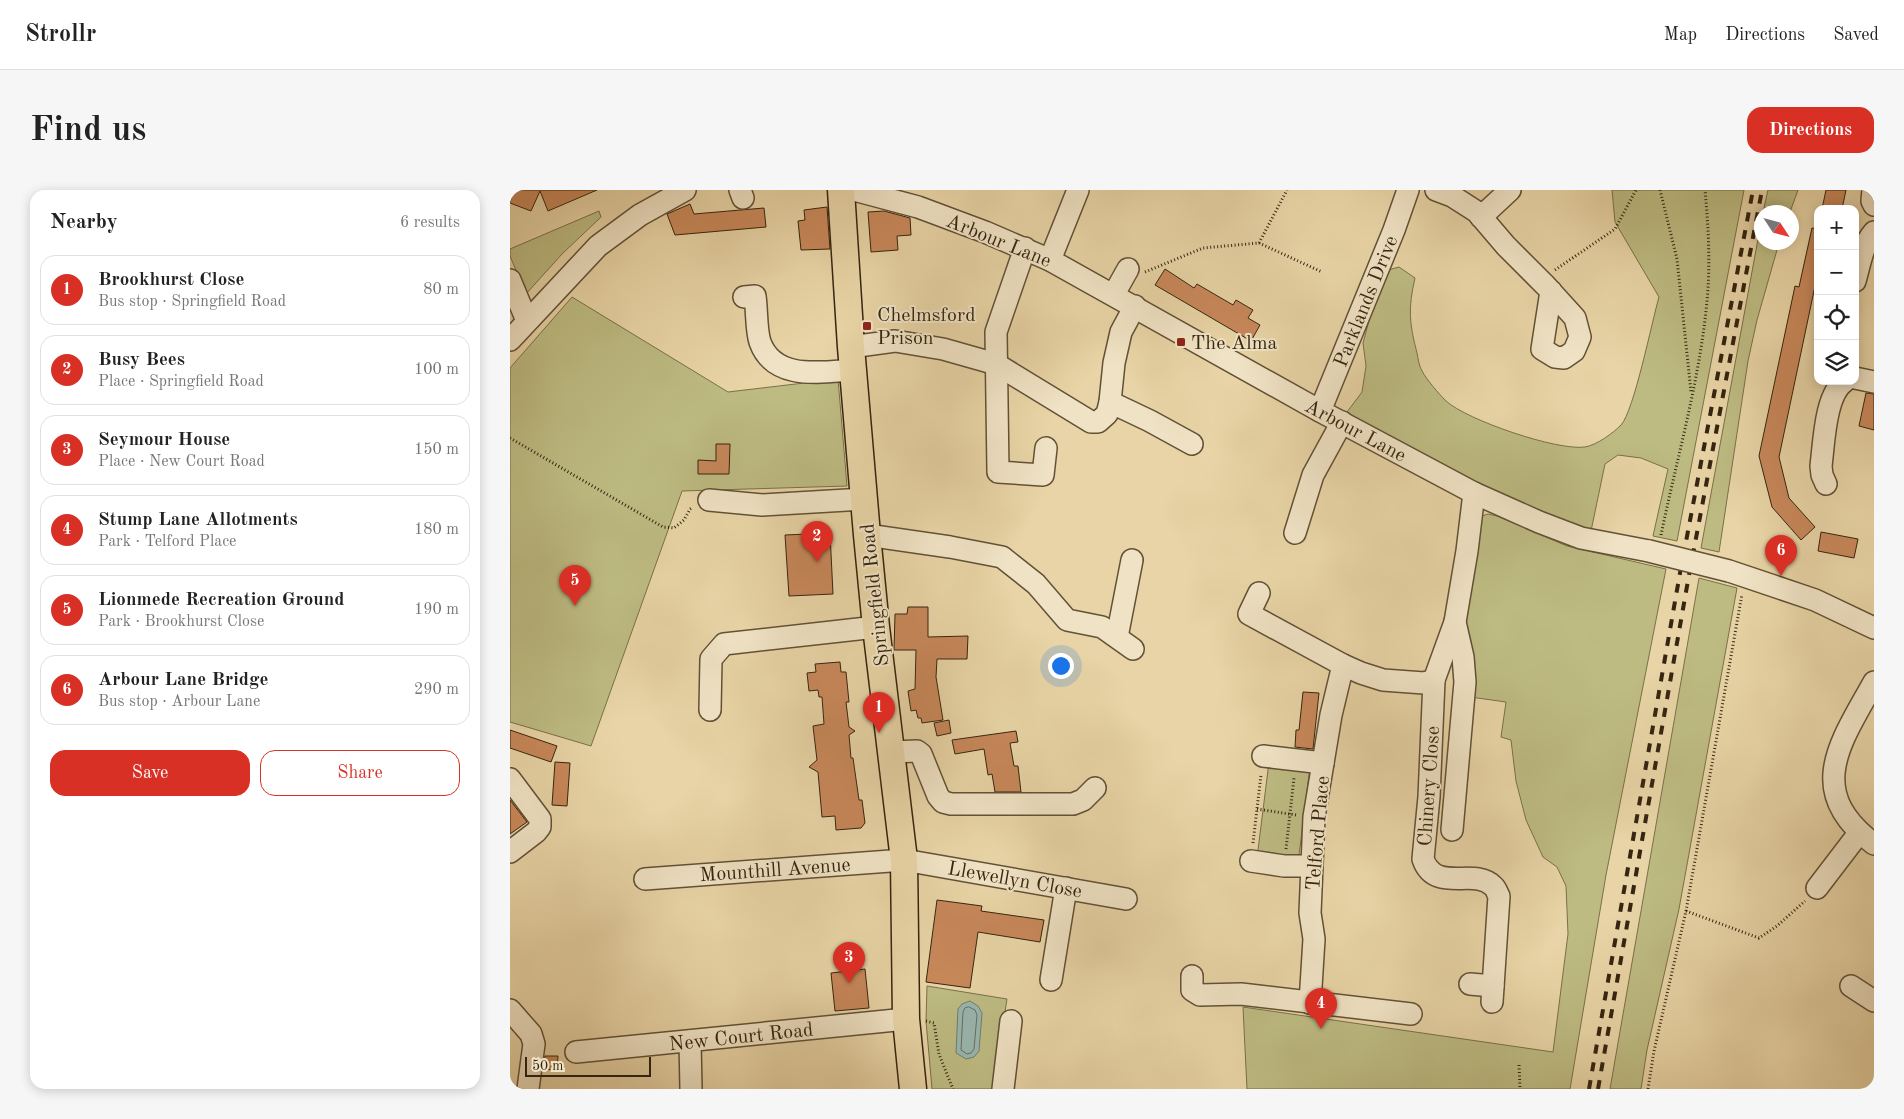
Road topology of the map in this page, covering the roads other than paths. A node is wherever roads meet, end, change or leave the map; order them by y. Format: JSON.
{"nodes":[{"id":1,"x":685,"y":190,"type":"edge"},
{"id":2,"x":841,"y":190,"type":"edge"},
{"id":3,"x":854,"y":190,"type":"edge"},
{"id":4,"x":1078,"y":190,"type":"edge"},
{"id":5,"x":1408,"y":190,"type":"edge"},
{"id":6,"x":1436,"y":190,"type":"edge"},
{"id":7,"x":1510,"y":190,"type":"edge"},
{"id":8,"x":1873,"y":190,"type":"edge"},
{"id":9,"x":1874,"y":205,"type":"edge"},
{"id":10,"x":1481,"y":217,"type":"junction"},
{"id":11,"x":1874,"y":232,"type":"edge"},
{"id":12,"x":1025,"y":248,"type":"junction"},
{"id":13,"x":1050,"y":260,"type":"junction"},
{"id":14,"x":1859,"y":266,"type":"edge"},
{"id":15,"x":1128,"y":269,"type":"road end"},
{"id":16,"x":510,"y":280,"type":"edge"},
{"id":17,"x":1545,"y":286,"type":"road end"},
{"id":18,"x":1114,"y":294,"type":"junction"},
{"id":19,"x":744,"y":297,"type":"dead end"},
{"id":20,"x":1135,"y":306,"type":"junction"},
{"id":21,"x":527,"y":321,"type":"junction"},
{"id":22,"x":510,"y":340,"type":"edge"},
{"id":23,"x":852,"y":358,"type":"junction"},
{"id":24,"x":996,"y":364,"type":"junction"},
{"id":25,"x":1859,"y":379,"type":"edge"},
{"id":26,"x":1874,"y":382,"type":"edge"},
{"id":27,"x":1841,"y":385,"type":"edge"},
{"id":28,"x":1110,"y":402,"type":"junction"},
{"id":29,"x":1320,"y":411,"type":"junction"},
{"id":30,"x":1342,"y":422,"type":"junction"},
{"id":31,"x":1192,"y":444,"type":"dead end"},
{"id":32,"x":1046,"y":448,"type":"dead end"},
{"id":33,"x":1826,"y":484,"type":"dead end"},
{"id":34,"x":1474,"y":492,"type":"junction"},
{"id":35,"x":864,"y":499,"type":"junction"},
{"id":36,"x":709,"y":500,"type":"road end"},
{"id":37,"x":1295,"y":532,"type":"dead end"},
{"id":38,"x":867,"y":534,"type":"junction"},
{"id":39,"x":1132,"y":560,"type":"dead end"},
{"id":40,"x":1259,"y":593,"type":"dead end"},
{"id":41,"x":1455,"y":622,"type":"junction"},
{"id":42,"x":876,"y":627,"type":"junction"},
{"id":43,"x":1874,"y":628,"type":"edge"},
{"id":44,"x":1343,"y":665,"type":"junction"},
{"id":45,"x":1434,"y":680,"type":"junction"},
{"id":46,"x":1874,"y":682,"type":"edge"},
{"id":47,"x":710,"y":710,"type":"dead end"},
{"id":48,"x":1431,"y":746,"type":"junction"},
{"id":49,"x":1460,"y":748,"type":"junction"},
{"id":50,"x":891,"y":752,"type":"junction"},
{"id":51,"x":1263,"y":756,"type":"road end"},
{"id":52,"x":1323,"y":763,"type":"junction"},
{"id":53,"x":510,"y":780,"type":"edge"},
{"id":54,"x":1095,"y":788,"type":"dead end"},
{"id":55,"x":1452,"y":830,"type":"dead end"},
{"id":56,"x":1866,"y":838,"type":"edge"},
{"id":57,"x":510,"y":852,"type":"edge"},
{"id":58,"x":904,"y":860,"type":"junction"},
{"id":59,"x":1251,"y":861,"type":"road end"},
{"id":60,"x":1312,"y":866,"type":"junction"},
{"id":61,"x":645,"y":879,"type":"dead end"},
{"id":62,"x":1066,"y":888,"type":"junction"},
{"id":63,"x":1817,"y":888,"type":"road end"},
{"id":64,"x":1126,"y":898,"type":"dead end"},
{"id":65,"x":1192,"y":976,"type":"dead end"},
{"id":66,"x":1051,"y":980,"type":"dead end"},
{"id":67,"x":1470,"y":984,"type":"dead end"},
{"id":68,"x":1851,"y":986,"type":"dead end"},
{"id":69,"x":1874,"y":1001,"type":"edge"},
{"id":70,"x":1310,"y":1003,"type":"junction"},
{"id":71,"x":510,"y":1010,"type":"edge"},
{"id":72,"x":1411,"y":1014,"type":"dead end"},
{"id":73,"x":906,"y":1019,"type":"junction"},
{"id":74,"x":1011,"y":1022,"type":"dead end"},
{"id":75,"x":690,"y":1041,"type":"junction"},
{"id":76,"x":576,"y":1052,"type":"dead end"},
{"id":77,"x":528,"y":1089,"type":"edge"},
{"id":78,"x":691,"y":1089,"type":"edge"},
{"id":79,"x":913,"y":1089,"type":"edge"},
{"id":80,"x":1003,"y":1089,"type":"edge"}],
"edges":[{"from":1,"to":21,"type":"street"},
{"from":2,"to":23,"type":"main road","name":"Springfield Road"},
{"from":3,"to":12,"type":"street","name":"Arbour Lane"},
{"from":4,"to":13,"type":"street"},
{"from":5,"to":29,"type":"street","name":"Parklands Drive"},
{"from":6,"to":10,"type":"street"},
{"from":7,"to":10,"type":"street"},
{"from":8,"to":9,"type":"street"},
{"from":10,"to":17,"type":"street"},
{"from":11,"to":14,"type":"street"},
{"from":12,"to":13,"type":"street","name":"Arbour Lane"},
{"from":12,"to":24,"type":"street"},
{"from":13,"to":18,"type":"street","name":"Arbour Lane"},
{"from":15,"to":18,"type":"street"},
{"from":16,"to":21,"type":"street"},
{"from":18,"to":20,"type":"street","name":"Arbour Lane"},
{"from":19,"to":23,"type":"street"},
{"from":20,"to":28,"type":"street"},
{"from":20,"to":29,"type":"street","name":"Arbour Lane"},
{"from":21,"to":22,"type":"street"},
{"from":23,"to":24,"type":"street"},
{"from":23,"to":35,"type":"main road","name":"Springfield Road"},
{"from":24,"to":28,"type":"street"},
{"from":24,"to":32,"type":"street"},
{"from":25,"to":26,"type":"street"},
{"from":27,"to":33,"type":"street"},
{"from":28,"to":31,"type":"street"},
{"from":29,"to":30,"type":"street","name":"Arbour Lane"},
{"from":30,"to":34,"type":"street","name":"Arbour Lane"},
{"from":30,"to":37,"type":"street"},
{"from":34,"to":41,"type":"street"},
{"from":34,"to":43,"type":"street","name":"Arbour Lane","bridge":true},
{"from":35,"to":36,"type":"street"},
{"from":35,"to":38,"type":"main road","name":"Springfield Road"},
{"from":38,"to":39,"type":"street"},
{"from":38,"to":42,"type":"main road","name":"Springfield Road"},
{"from":40,"to":44,"type":"street"},
{"from":41,"to":45,"type":"street"},
{"from":41,"to":49,"type":"street"},
{"from":42,"to":47,"type":"street"},
{"from":42,"to":50,"type":"main road","name":"Springfield Road"},
{"from":44,"to":45,"type":"street"},
{"from":44,"to":52,"type":"street","name":"Telford Place"},
{"from":45,"to":48,"type":"street","name":"Chinery Close"},
{"from":46,"to":56,"type":"street"},
{"from":48,"to":49,"type":"street"},
{"from":48,"to":67,"type":"street","name":"Chinery Close"},
{"from":49,"to":55,"type":"street"},
{"from":50,"to":54,"type":"street"},
{"from":50,"to":58,"type":"main road","name":"Springfield Road"},
{"from":51,"to":52,"type":"street"},
{"from":52,"to":60,"type":"street","name":"Telford Place"},
{"from":53,"to":57,"type":"street"},
{"from":56,"to":63,"type":"street"},
{"from":58,"to":61,"type":"street","name":"Mounthill Avenue"},
{"from":58,"to":62,"type":"street","name":"Llewellyn Close"},
{"from":58,"to":73,"type":"main road","name":"Springfield Road"},
{"from":59,"to":60,"type":"street"},
{"from":60,"to":70,"type":"street","name":"Telford Place"},
{"from":62,"to":64,"type":"street","name":"Llewellyn Close"},
{"from":62,"to":66,"type":"street"},
{"from":65,"to":70,"type":"street"},
{"from":68,"to":69,"type":"street"},
{"from":70,"to":72,"type":"street"},
{"from":71,"to":77,"type":"street"},
{"from":73,"to":75,"type":"street","name":"New Court Road"},
{"from":73,"to":79,"type":"main road","name":"Springfield Road"},
{"from":74,"to":80,"type":"street"},
{"from":75,"to":76,"type":"street","name":"New Court Road"},
{"from":75,"to":78,"type":"street"}]}
